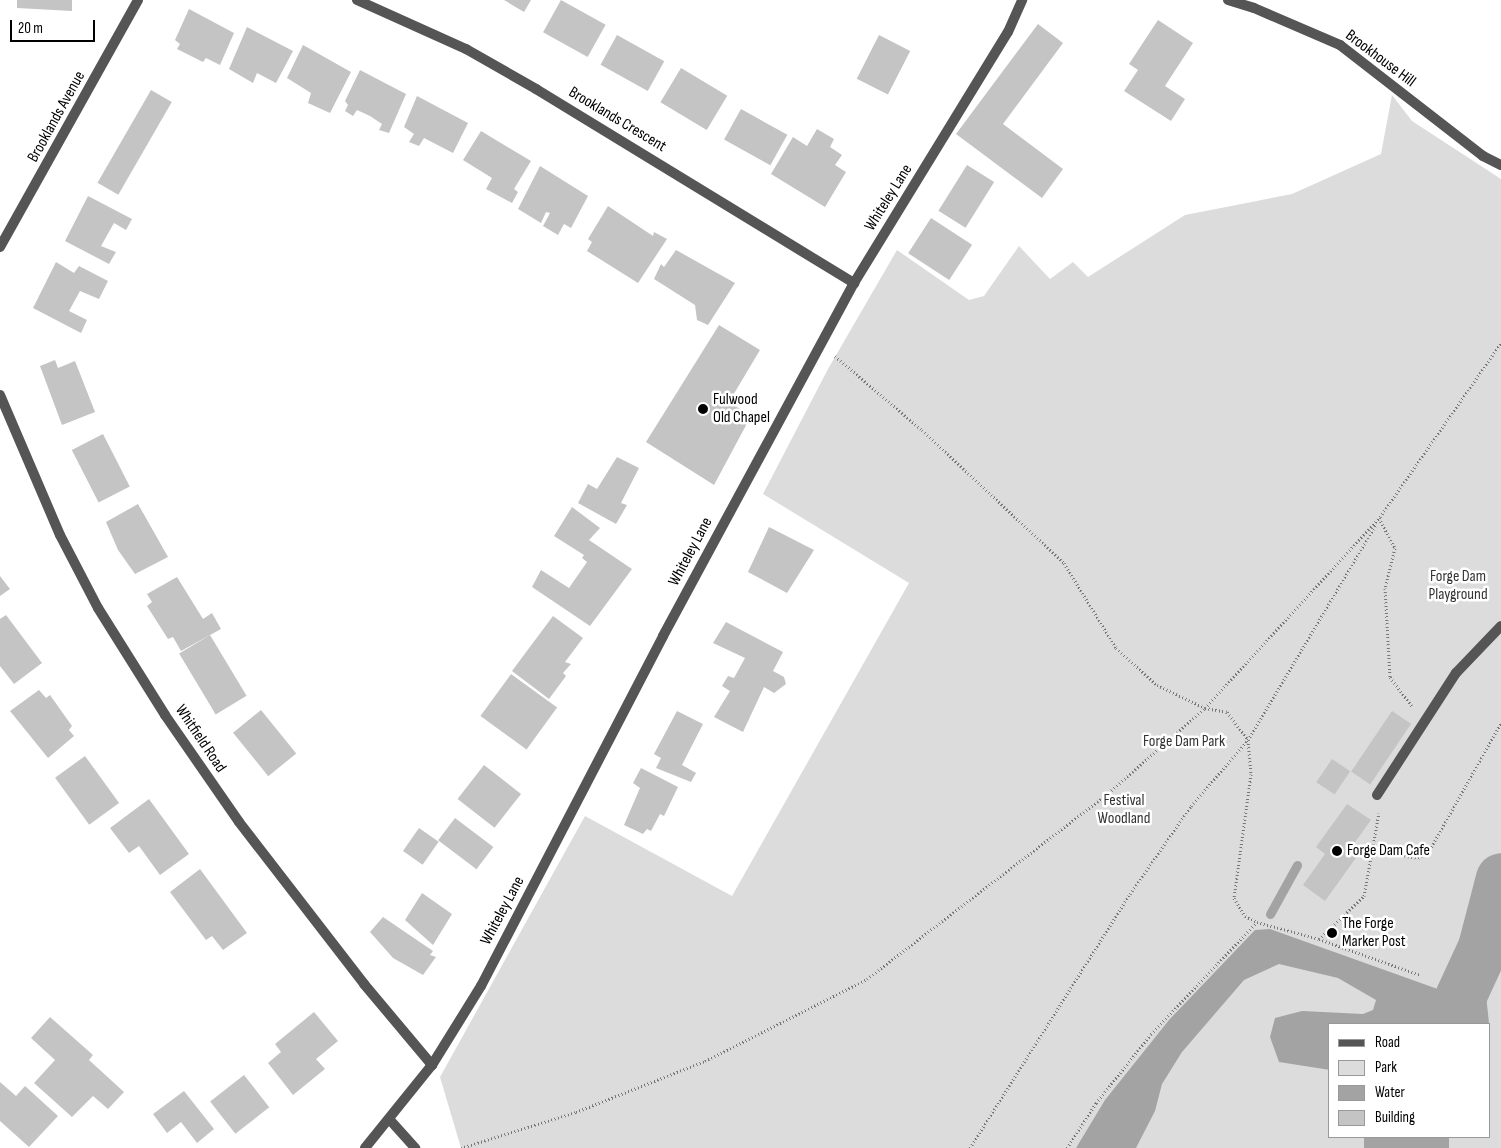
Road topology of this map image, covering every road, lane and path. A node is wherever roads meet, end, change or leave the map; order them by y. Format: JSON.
{"nodes":[{"id":1,"x":138,"y":0,"type":"edge"},
{"id":2,"x":356,"y":0,"type":"edge"},
{"id":3,"x":1022,"y":0,"type":"edge"},
{"id":4,"x":1228,"y":0,"type":"edge"},
{"id":5,"x":1501,"y":165,"type":"edge"},
{"id":6,"x":0,"y":247,"type":"edge"},
{"id":7,"x":854,"y":283,"type":"junction"},
{"id":8,"x":1501,"y":344,"type":"edge"},
{"id":9,"x":821,"y":345,"type":"junction"},
{"id":10,"x":0,"y":395,"type":"edge"},
{"id":11,"x":1380,"y":517,"type":"junction"},
{"id":12,"x":1501,"y":626,"type":"edge"},
{"id":13,"x":1205,"y":708,"type":"junction"},
{"id":14,"x":1427,"y":716,"type":"junction"},
{"id":15,"x":1501,"y":723,"type":"edge"},
{"id":16,"x":1248,"y":740,"type":"junction"},
{"id":17,"x":1377,"y":795,"type":"joint"},
{"id":18,"x":1370,"y":849,"type":"junction"},
{"id":19,"x":1256,"y":922,"type":"junction"},
{"id":20,"x":1319,"y":939,"type":"junction"},
{"id":21,"x":1420,"y":975,"type":"dead end"},
{"id":22,"x":432,"y":1065,"type":"junction"},
{"id":23,"x":390,"y":1120,"type":"junction"},
{"id":24,"x":365,"y":1148,"type":"edge"},
{"id":25,"x":415,"y":1148,"type":"edge"},
{"id":26,"x":461,"y":1148,"type":"edge"},
{"id":27,"x":970,"y":1148,"type":"edge"},
{"id":28,"x":1067,"y":1148,"type":"edge"}],
"edges":[{"from":1,"to":6,"type":"street","name":"Brooklands Avenue"},
{"from":2,"to":7,"type":"street","name":"Brooklands Crescent"},
{"from":3,"to":7,"type":"street","name":"Whiteley Lane"},
{"from":4,"to":5,"type":"street","name":"Brookhouse Hill"},
{"from":7,"to":9,"type":"street","name":"Whiteley Lane"},
{"from":8,"to":11,"type":"path"},
{"from":9,"to":13,"type":"path"},
{"from":9,"to":22,"type":"street","name":"Whiteley Lane"},
{"from":10,"to":22,"type":"street","name":"Whitfield Road"},
{"from":11,"to":13,"type":"path"},
{"from":11,"to":14,"type":"path"},
{"from":11,"to":16,"type":"path"},
{"from":12,"to":14,"type":"street"},
{"from":13,"to":16,"type":"path"},
{"from":13,"to":26,"type":"path"},
{"from":14,"to":17,"type":"street"},
{"from":15,"to":18,"type":"path"},
{"from":16,"to":19,"type":"path"},
{"from":16,"to":27,"type":"path"},
{"from":17,"to":18,"type":"path"},
{"from":18,"to":20,"type":"path"},
{"from":19,"to":20,"type":"path"},
{"from":19,"to":28,"type":"path"},
{"from":20,"to":21,"type":"path"},
{"from":22,"to":23,"type":"street","name":"Whiteley Lane"},
{"from":23,"to":24,"type":"street","name":"Whiteley Lane"},
{"from":23,"to":25,"type":"street"}]}
